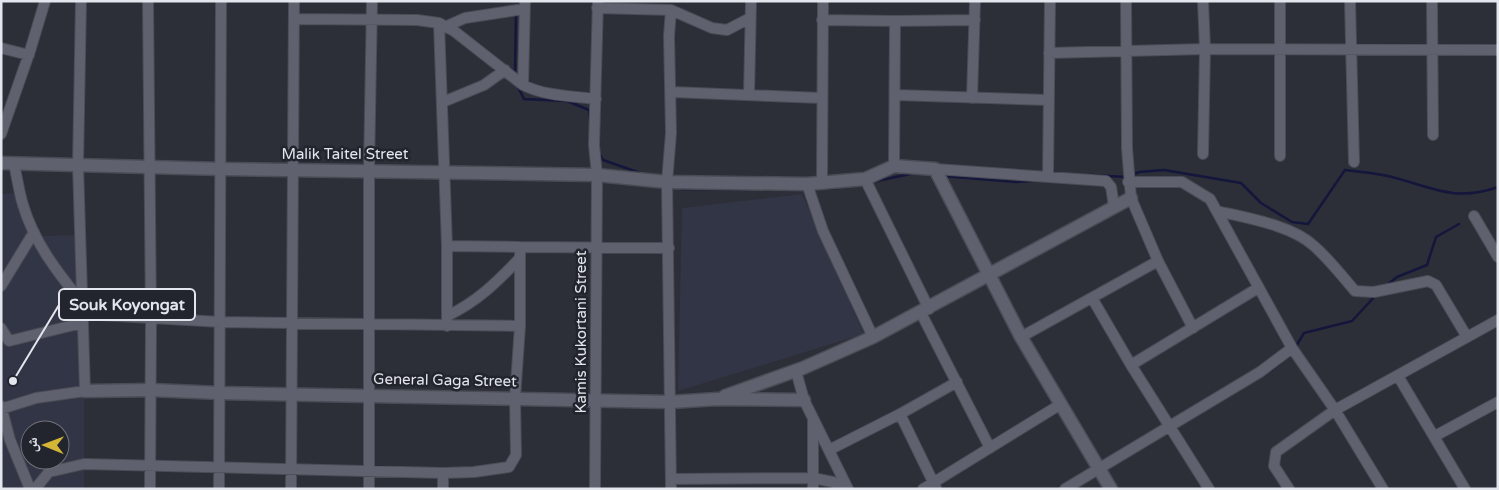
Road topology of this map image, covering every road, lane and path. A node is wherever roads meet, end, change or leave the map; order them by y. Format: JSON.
{"nodes":[{"id":1,"x":45,"y":1,"type":"edge"},
{"id":2,"x":81,"y":1,"type":"edge"},
{"id":3,"x":148,"y":1,"type":"edge"},
{"id":4,"x":221,"y":1,"type":"edge"},
{"id":5,"x":294,"y":1,"type":"edge"},
{"id":6,"x":372,"y":1,"type":"edge"},
{"id":7,"x":751,"y":1,"type":"edge"},
{"id":8,"x":823,"y":1,"type":"edge"},
{"id":9,"x":975,"y":1,"type":"edge"},
{"id":10,"x":1050,"y":1,"type":"edge"},
{"id":11,"x":1126,"y":1,"type":"edge"},
{"id":12,"x":1202,"y":1,"type":"edge"},
{"id":13,"x":1280,"y":1,"type":"edge"},
{"id":14,"x":1350,"y":1,"type":"edge"},
{"id":15,"x":1432,"y":1,"type":"edge"},
{"id":16,"x":525,"y":5,"type":"edge"},
{"id":17,"x":598,"y":5,"type":"edge"},
{"id":18,"x":671,"y":10,"type":"junction"},
{"id":19,"x":750,"y":18,"type":"junction"},
{"id":20,"x":294,"y":20,"type":"junction"},
{"id":21,"x":372,"y":20,"type":"junction"},
{"id":22,"x":822,"y":20,"type":"junction"},
{"id":23,"x":974,"y":20,"type":"junction"},
{"id":24,"x":895,"y":21,"type":"junction"},
{"id":25,"x":443,"y":25,"type":"junction"},
{"id":26,"x":1,"y":48,"type":"edge"},
{"id":27,"x":1205,"y":49,"type":"junction"},
{"id":28,"x":1279,"y":49,"type":"junction"},
{"id":29,"x":1350,"y":50,"type":"junction"},
{"id":30,"x":1433,"y":50,"type":"junction"},
{"id":31,"x":1498,"y":50,"type":"edge"},
{"id":32,"x":1128,"y":51,"type":"junction"},
{"id":33,"x":1049,"y":53,"type":"junction"},
{"id":34,"x":29,"y":55,"type":"junction"},
{"id":35,"x":505,"y":70,"type":"junction"},
{"id":36,"x":523,"y":85,"type":"junction"},
{"id":37,"x":672,"y":92,"type":"junction"},
{"id":38,"x":748,"y":95,"type":"junction"},
{"id":39,"x":896,"y":95,"type":"junction"},
{"id":40,"x":821,"y":98,"type":"junction"},
{"id":41,"x":972,"y":98,"type":"junction"},
{"id":42,"x":596,"y":99,"type":"junction"},
{"id":43,"x":1048,"y":100,"type":"junction"},
{"id":44,"x":443,"y":102,"type":"junction"},
{"id":45,"x":1,"y":134,"type":"edge"},
{"id":46,"x":1433,"y":135,"type":"dead end"},
{"id":47,"x":1203,"y":154,"type":"dead end"},
{"id":48,"x":1280,"y":156,"type":"dead end"},
{"id":49,"x":1354,"y":162,"type":"dead end"},
{"id":50,"x":7,"y":163,"type":"edge"},
{"id":51,"x":78,"y":165,"type":"junction"},
{"id":52,"x":894,"y":166,"type":"junction"},
{"id":53,"x":151,"y":168,"type":"junction"},
{"id":54,"x":222,"y":169,"type":"junction"},
{"id":55,"x":935,"y":169,"type":"junction"},
{"id":56,"x":293,"y":170,"type":"junction"},
{"id":57,"x":369,"y":170,"type":"junction"},
{"id":58,"x":443,"y":172,"type":"junction"},
{"id":59,"x":596,"y":175,"type":"junction"},
{"id":60,"x":1048,"y":176,"type":"junction"},
{"id":61,"x":865,"y":179,"type":"junction"},
{"id":62,"x":822,"y":181,"type":"junction"},
{"id":63,"x":666,"y":182,"type":"junction"},
{"id":64,"x":1128,"y":182,"type":"junction"},
{"id":65,"x":807,"y":184,"type":"junction"},
{"id":66,"x":1131,"y":198,"type":"junction"},
{"id":67,"x":1114,"y":206,"type":"junction"},
{"id":68,"x":1217,"y":211,"type":"junction"},
{"id":69,"x":1474,"y":216,"type":"dead end"},
{"id":70,"x":34,"y":232,"type":"junction"},
{"id":71,"x":447,"y":246,"type":"junction"},
{"id":72,"x":520,"y":247,"type":"junction"},
{"id":73,"x":596,"y":248,"type":"junction"},
{"id":74,"x":669,"y":248,"type":"junction"},
{"id":75,"x":1498,"y":257,"type":"edge"},
{"id":76,"x":520,"y":258,"type":"junction"},
{"id":77,"x":1158,"y":261,"type":"junction"},
{"id":78,"x":988,"y":277,"type":"junction"},
{"id":79,"x":1,"y":286,"type":"edge"},
{"id":80,"x":1258,"y":288,"type":"junction"},
{"id":81,"x":1092,"y":298,"type":"junction"},
{"id":82,"x":81,"y":300,"type":"junction"},
{"id":83,"x":925,"y":311,"type":"junction"},
{"id":84,"x":82,"y":319,"type":"junction"},
{"id":85,"x":151,"y":320,"type":"junction"},
{"id":86,"x":1498,"y":320,"type":"edge"},
{"id":87,"x":447,"y":321,"type":"junction"},
{"id":88,"x":221,"y":322,"type":"junction"},
{"id":89,"x":292,"y":323,"type":"junction"},
{"id":90,"x":368,"y":324,"type":"junction"},
{"id":91,"x":520,"y":326,"type":"junction"},
{"id":92,"x":1,"y":328,"type":"edge"},
{"id":93,"x":1193,"y":328,"type":"junction"},
{"id":94,"x":874,"y":337,"type":"junction"},
{"id":95,"x":1021,"y":337,"type":"junction"},
{"id":96,"x":1467,"y":338,"type":"junction"},
{"id":97,"x":5,"y":342,"type":"edge"},
{"id":98,"x":1292,"y":348,"type":"junction"},
{"id":99,"x":1131,"y":365,"type":"junction"},
{"id":100,"x":796,"y":371,"type":"junction"},
{"id":101,"x":1398,"y":376,"type":"junction"},
{"id":102,"x":957,"y":382,"type":"junction"},
{"id":103,"x":151,"y":390,"type":"junction"},
{"id":104,"x":85,"y":391,"type":"junction"},
{"id":105,"x":220,"y":393,"type":"junction"},
{"id":106,"x":290,"y":395,"type":"junction"},
{"id":107,"x":368,"y":395,"type":"junction"},
{"id":108,"x":515,"y":398,"type":"junction"},
{"id":109,"x":596,"y":399,"type":"junction"},
{"id":110,"x":717,"y":399,"type":"junction"},
{"id":111,"x":804,"y":400,"type":"junction"},
{"id":112,"x":671,"y":402,"type":"junction"},
{"id":113,"x":1498,"y":402,"type":"edge"},
{"id":114,"x":1061,"y":404,"type":"junction"},
{"id":115,"x":2,"y":408,"type":"edge"},
{"id":116,"x":1335,"y":410,"type":"junction"},
{"id":117,"x":900,"y":414,"type":"junction"},
{"id":118,"x":813,"y":417,"type":"junction"},
{"id":119,"x":1169,"y":426,"type":"junction"},
{"id":120,"x":1436,"y":436,"type":"junction"},
{"id":121,"x":990,"y":448,"type":"junction"},
{"id":122,"x":829,"y":450,"type":"junction"},
{"id":123,"x":150,"y":467,"type":"junction"},
{"id":124,"x":219,"y":468,"type":"junction"},
{"id":125,"x":290,"y":468,"type":"junction"},
{"id":126,"x":1099,"y":468,"type":"junction"},
{"id":127,"x":368,"y":472,"type":"junction"},
{"id":128,"x":443,"y":473,"type":"junction"},
{"id":129,"x":813,"y":478,"type":"junction"},
{"id":130,"x":671,"y":484,"type":"edge"},
{"id":131,"x":744,"y":484,"type":"edge"},
{"id":132,"x":935,"y":486,"type":"edge"},
{"id":133,"x":30,"y":489,"type":"edge"},
{"id":134,"x":35,"y":489,"type":"edge"},
{"id":135,"x":150,"y":489,"type":"edge"},
{"id":136,"x":219,"y":489,"type":"edge"},
{"id":137,"x":291,"y":489,"type":"edge"},
{"id":138,"x":369,"y":489,"type":"edge"},
{"id":139,"x":443,"y":489,"type":"edge"},
{"id":140,"x":595,"y":489,"type":"edge"},
{"id":141,"x":813,"y":489,"type":"edge"},
{"id":142,"x":847,"y":489,"type":"edge"},
{"id":143,"x":923,"y":489,"type":"edge"},
{"id":144,"x":1065,"y":489,"type":"edge"},
{"id":145,"x":1111,"y":489,"type":"edge"},
{"id":146,"x":1209,"y":489,"type":"edge"},
{"id":147,"x":1289,"y":489,"type":"edge"},
{"id":148,"x":1383,"y":489,"type":"edge"},
{"id":149,"x":1465,"y":489,"type":"edge"}],
"edges":[{"from":1,"to":34,"type":"street"},
{"from":2,"to":51,"type":"street"},
{"from":3,"to":53,"type":"street"},
{"from":4,"to":54,"type":"street"},
{"from":5,"to":20,"type":"street"},
{"from":6,"to":21,"type":"street"},
{"from":7,"to":19,"type":"street"},
{"from":8,"to":22,"type":"street"},
{"from":9,"to":23,"type":"street"},
{"from":10,"to":33,"type":"street"},
{"from":11,"to":32,"type":"street"},
{"from":12,"to":27,"type":"street"},
{"from":13,"to":28,"type":"street"},
{"from":14,"to":29,"type":"street"},
{"from":15,"to":30,"type":"street"},
{"from":16,"to":25,"type":"street"},
{"from":16,"to":36,"type":"street"},
{"from":17,"to":18,"type":"street"},
{"from":17,"to":42,"type":"street","name":"Kamis Kukortani Street"},
{"from":18,"to":19,"type":"street"},
{"from":18,"to":37,"type":"street"},
{"from":19,"to":38,"type":"street"},
{"from":20,"to":21,"type":"street"},
{"from":20,"to":56,"type":"street"},
{"from":21,"to":25,"type":"street"},
{"from":21,"to":57,"type":"street"},
{"from":22,"to":24,"type":"street"},
{"from":22,"to":40,"type":"street"},
{"from":23,"to":24,"type":"street"},
{"from":23,"to":41,"type":"street"},
{"from":24,"to":39,"type":"street"},
{"from":25,"to":35,"type":"street"},
{"from":25,"to":44,"type":"street"},
{"from":26,"to":34,"type":"street"},
{"from":27,"to":28,"type":"street"},
{"from":27,"to":32,"type":"street"},
{"from":27,"to":47,"type":"street"},
{"from":28,"to":29,"type":"street"},
{"from":28,"to":48,"type":"street"},
{"from":29,"to":30,"type":"street"},
{"from":29,"to":49,"type":"street"},
{"from":30,"to":31,"type":"street"},
{"from":30,"to":46,"type":"street"},
{"from":32,"to":33,"type":"street"},
{"from":32,"to":64,"type":"street"},
{"from":33,"to":43,"type":"street"},
{"from":34,"to":45,"type":"street"},
{"from":35,"to":36,"type":"street"},
{"from":35,"to":44,"type":"street"},
{"from":36,"to":42,"type":"street"},
{"from":37,"to":38,"type":"street"},
{"from":37,"to":63,"type":"street"},
{"from":38,"to":40,"type":"street"},
{"from":39,"to":41,"type":"street"},
{"from":39,"to":52,"type":"street"},
{"from":40,"to":62,"type":"street"},
{"from":41,"to":43,"type":"street"},
{"from":42,"to":59,"type":"street","name":"Kamis Kukortani Street"},
{"from":43,"to":60,"type":"street"},
{"from":44,"to":58,"type":"street"},
{"from":50,"to":51,"type":"main road","name":"Malik Taitel Street"},
{"from":50,"to":70,"type":"street"},
{"from":51,"to":53,"type":"main road","name":"Malik Taitel Street"},
{"from":51,"to":82,"type":"street"},
{"from":52,"to":55,"type":"main road"},
{"from":52,"to":61,"type":"main road"},
{"from":53,"to":54,"type":"main road","name":"Malik Taitel Street"},
{"from":53,"to":85,"type":"street"},
{"from":54,"to":56,"type":"main road","name":"Malik Taitel Street"},
{"from":54,"to":88,"type":"street"},
{"from":55,"to":60,"type":"street"},
{"from":55,"to":78,"type":"main road"},
{"from":56,"to":57,"type":"main road","name":"Malik Taitel Street"},
{"from":56,"to":89,"type":"street"},
{"from":57,"to":58,"type":"main road","name":"Malik Taitel Street"},
{"from":57,"to":90,"type":"street"},
{"from":58,"to":59,"type":"main road","name":"Malik Taitel Street"},
{"from":58,"to":71,"type":"street"},
{"from":59,"to":63,"type":"main road","name":"Malik Taitel Street"},
{"from":59,"to":73,"type":"street","name":"Kamis Kukortani Street"},
{"from":60,"to":67,"type":"street"},
{"from":61,"to":62,"type":"main road","name":"Malik Taitel Street"},
{"from":61,"to":83,"type":"street"},
{"from":62,"to":65,"type":"main road","name":"Malik Taitel Street"},
{"from":63,"to":65,"type":"main road","name":"Malik Taitel Street"},
{"from":63,"to":74,"type":"street"},
{"from":64,"to":66,"type":"street"},
{"from":64,"to":68,"type":"street"},
{"from":65,"to":94,"type":"street"},
{"from":66,"to":67,"type":"main road"},
{"from":66,"to":77,"type":"street"},
{"from":67,"to":78,"type":"main road"},
{"from":68,"to":80,"type":"street"},
{"from":68,"to":96,"type":"street"},
{"from":69,"to":75,"type":"street"},
{"from":70,"to":79,"type":"street"},
{"from":70,"to":82,"type":"street"},
{"from":71,"to":72,"type":"street"},
{"from":71,"to":87,"type":"street"},
{"from":72,"to":73,"type":"street"},
{"from":72,"to":76,"type":"street"},
{"from":73,"to":74,"type":"street"},
{"from":73,"to":109,"type":"street","name":"Kamis Kukortani Street"},
{"from":74,"to":112,"type":"street"},
{"from":76,"to":87,"type":"street"},
{"from":76,"to":91,"type":"street"},
{"from":77,"to":81,"type":"street"},
{"from":77,"to":93,"type":"street"},
{"from":78,"to":83,"type":"main road"},
{"from":78,"to":95,"type":"main road"},
{"from":80,"to":93,"type":"street"},
{"from":80,"to":98,"type":"street"},
{"from":81,"to":95,"type":"street"},
{"from":81,"to":99,"type":"street"},
{"from":82,"to":84,"type":"street"},
{"from":83,"to":94,"type":"main road"},
{"from":83,"to":102,"type":"street"},
{"from":84,"to":85,"type":"street"},
{"from":84,"to":97,"type":"street"},
{"from":84,"to":104,"type":"street"},
{"from":85,"to":88,"type":"street"},
{"from":85,"to":103,"type":"street"},
{"from":86,"to":96,"type":"street"},
{"from":87,"to":90,"type":"street"},
{"from":87,"to":91,"type":"street"},
{"from":88,"to":89,"type":"street"},
{"from":88,"to":105,"type":"street"},
{"from":89,"to":90,"type":"street"},
{"from":89,"to":106,"type":"street"},
{"from":90,"to":107,"type":"street"},
{"from":91,"to":108,"type":"street"},
{"from":92,"to":97,"type":"street"},
{"from":93,"to":99,"type":"street"},
{"from":94,"to":100,"type":"main road"},
{"from":95,"to":114,"type":"main road"},
{"from":96,"to":101,"type":"street"},
{"from":98,"to":116,"type":"street"},
{"from":98,"to":119,"type":"street"},
{"from":99,"to":119,"type":"street"},
{"from":100,"to":110,"type":"main road"},
{"from":100,"to":111,"type":"street"},
{"from":101,"to":116,"type":"street"},
{"from":101,"to":120,"type":"street"},
{"from":102,"to":117,"type":"street"},
{"from":102,"to":121,"type":"street"},
{"from":103,"to":104,"type":"main road","name":"General Gaga Street"},
{"from":103,"to":105,"type":"main road","name":"General Gaga Street"},
{"from":103,"to":123,"type":"street"},
{"from":104,"to":115,"type":"street"},
{"from":105,"to":106,"type":"main road","name":"General Gaga Street"},
{"from":105,"to":124,"type":"street"},
{"from":106,"to":107,"type":"main road","name":"General Gaga Street"},
{"from":106,"to":125,"type":"street"},
{"from":107,"to":108,"type":"main road","name":"General Gaga Street"},
{"from":107,"to":127,"type":"street"},
{"from":108,"to":109,"type":"main road","name":"General Gaga Street"},
{"from":108,"to":128,"type":"street"},
{"from":109,"to":112,"type":"main road","name":"General Gaga Street"},
{"from":109,"to":140,"type":"street","name":"Kamis Kukortani Street"},
{"from":110,"to":111,"type":"main road","name":"General Gaga Street"},
{"from":110,"to":112,"type":"main road","name":"General Gaga Street"},
{"from":111,"to":118,"type":"street"},
{"from":112,"to":130,"type":"street"},
{"from":113,"to":120,"type":"street"},
{"from":114,"to":121,"type":"street"},
{"from":114,"to":126,"type":"main road"},
{"from":115,"to":133,"type":"street"},
{"from":116,"to":147,"type":"street"},
{"from":116,"to":148,"type":"street"},
{"from":117,"to":122,"type":"street"},
{"from":117,"to":132,"type":"street"},
{"from":118,"to":122,"type":"street"},
{"from":118,"to":129,"type":"street"},
{"from":119,"to":126,"type":"street"},
{"from":119,"to":146,"type":"street"},
{"from":120,"to":149,"type":"street"},
{"from":121,"to":132,"type":"street"},
{"from":122,"to":142,"type":"street"},
{"from":123,"to":124,"type":"street"},
{"from":123,"to":134,"type":"street"},
{"from":123,"to":135,"type":"street"},
{"from":124,"to":125,"type":"street"},
{"from":124,"to":136,"type":"street"},
{"from":125,"to":127,"type":"street"},
{"from":125,"to":137,"type":"street"},
{"from":126,"to":144,"type":"street"},
{"from":126,"to":145,"type":"main road"},
{"from":127,"to":128,"type":"street"},
{"from":127,"to":138,"type":"street"},
{"from":128,"to":139,"type":"street"},
{"from":129,"to":131,"type":"street"},
{"from":129,"to":141,"type":"street"},
{"from":129,"to":142,"type":"street"},
{"from":130,"to":131,"type":"street"},
{"from":132,"to":143,"type":"street"}]}
